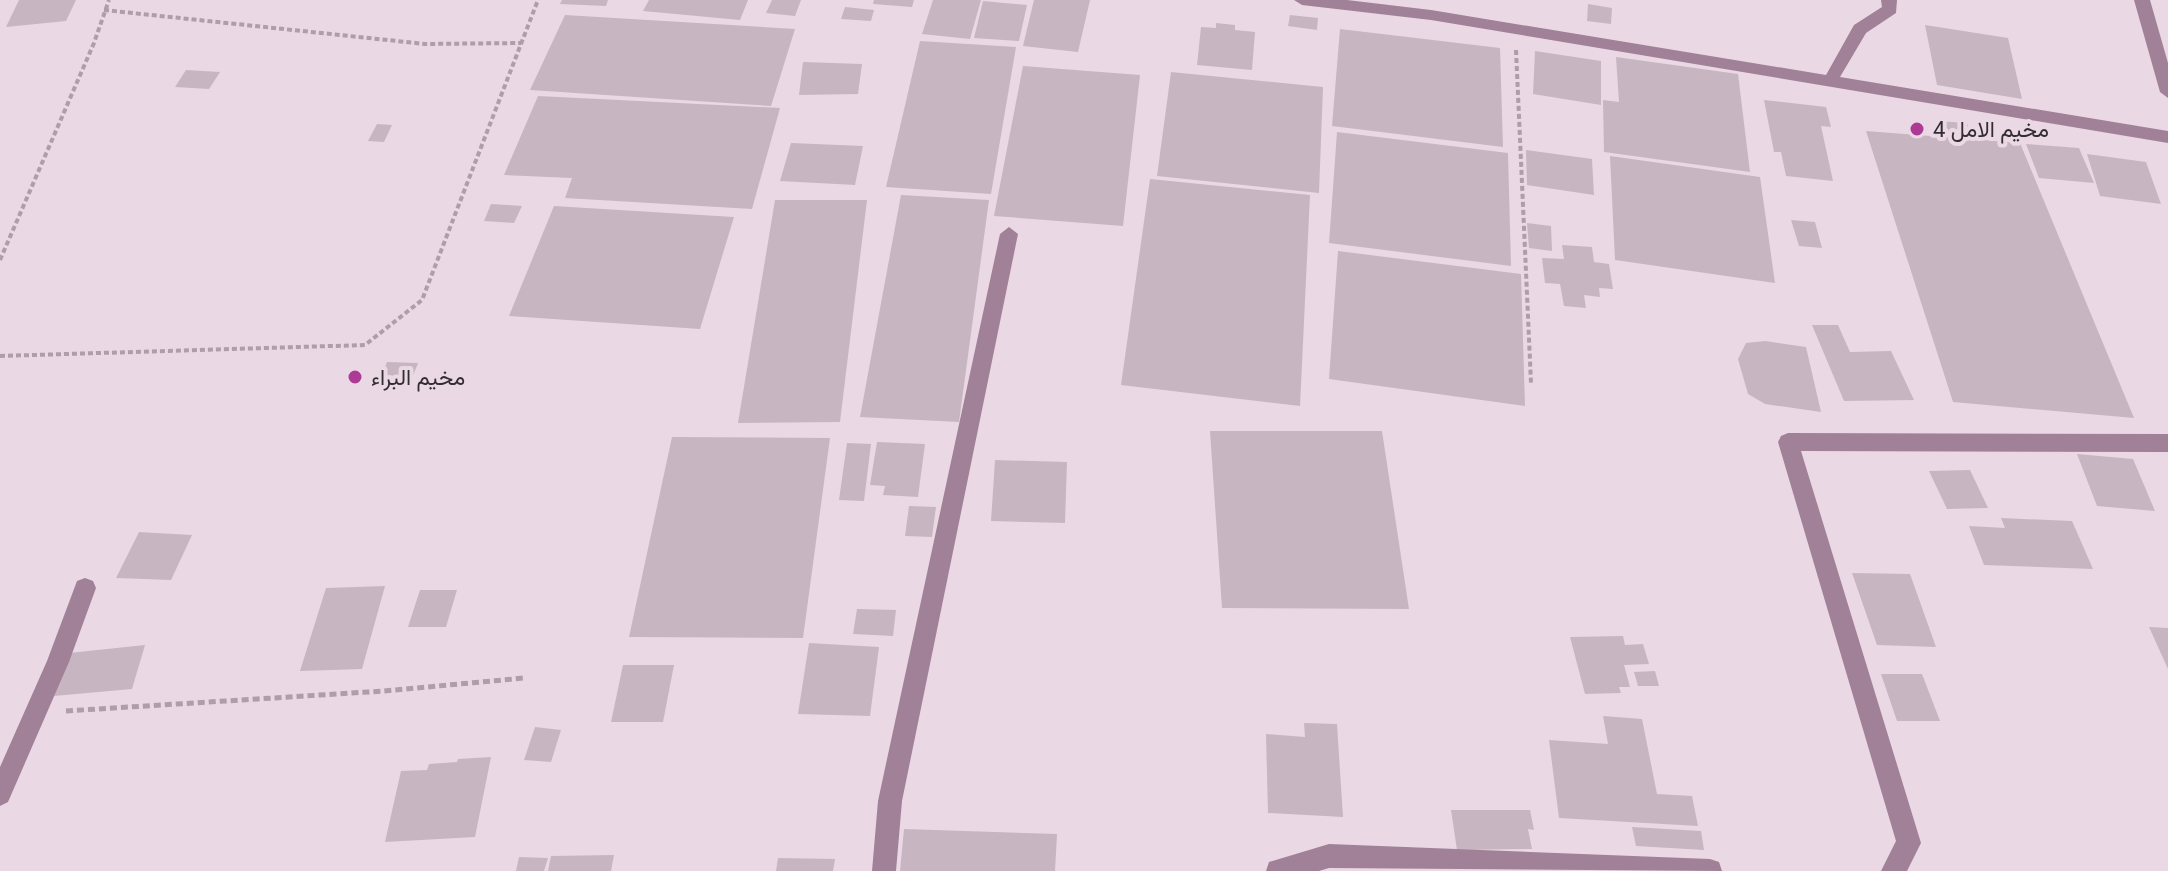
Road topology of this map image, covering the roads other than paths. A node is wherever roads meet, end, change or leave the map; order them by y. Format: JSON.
{"nodes":[{"id":1,"x":1302,"y":0,"type":"edge"},
{"id":2,"x":1889,"y":0,"type":"edge"},
{"id":3,"x":2142,"y":0,"type":"edge"},
{"id":4,"x":1830,"y":81,"type":"junction"},
{"id":5,"x":2168,"y":92,"type":"edge"},
{"id":6,"x":2168,"y":137,"type":"edge"},
{"id":7,"x":1009,"y":234,"type":"dead end"},
{"id":8,"x":2168,"y":443,"type":"edge"},
{"id":9,"x":85,"y":588,"type":"dead end"},
{"id":10,"x":0,"y":794,"type":"edge"},
{"id":11,"x":884,"y":871,"type":"edge"},
{"id":12,"x":1278,"y":871,"type":"edge"},
{"id":13,"x":1710,"y":871,"type":"edge"},
{"id":14,"x":1893,"y":871,"type":"edge"}],
"edges":[{"from":1,"to":4,"type":"street"},
{"from":2,"to":4,"type":"street"},
{"from":3,"to":5,"type":"street"},
{"from":4,"to":6,"type":"street"},
{"from":7,"to":11,"type":"street"},
{"from":8,"to":14,"type":"street"},
{"from":9,"to":10,"type":"street"},
{"from":12,"to":13,"type":"street"}]}
